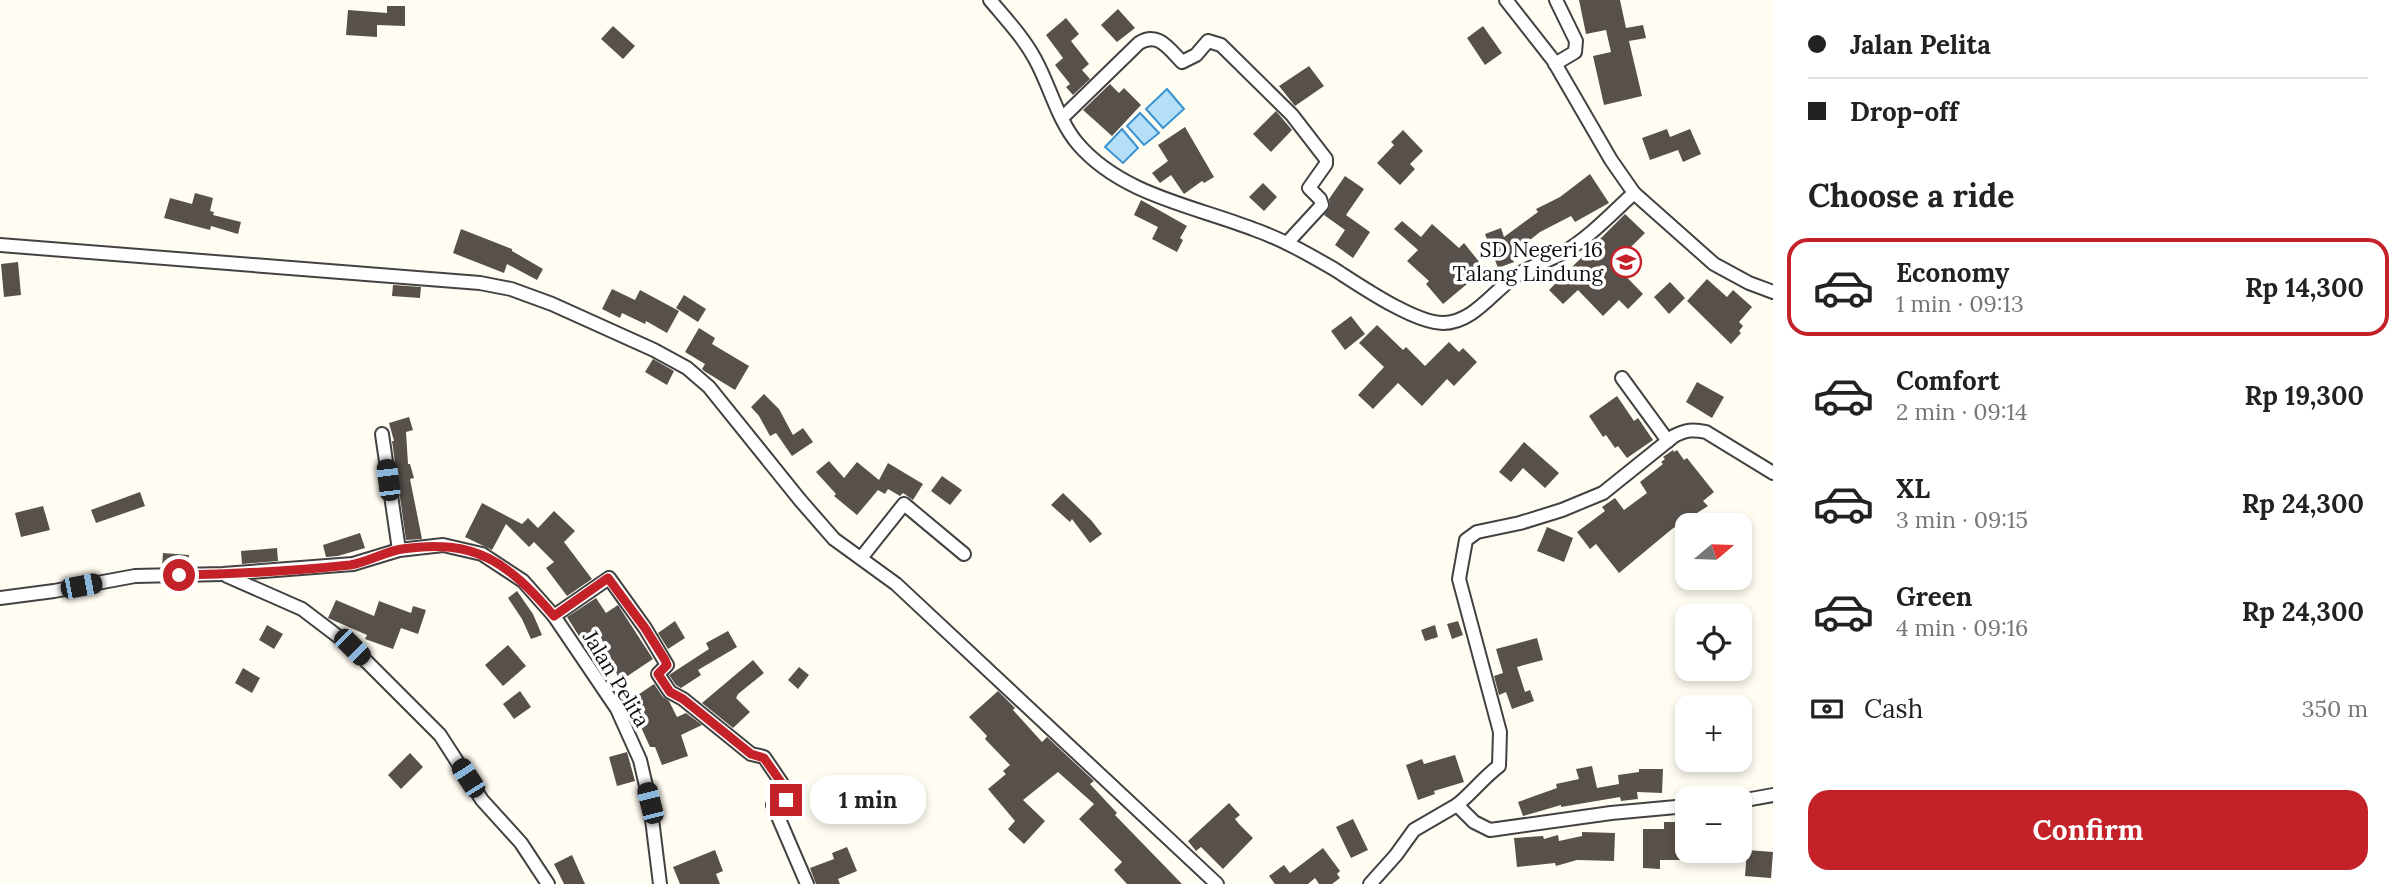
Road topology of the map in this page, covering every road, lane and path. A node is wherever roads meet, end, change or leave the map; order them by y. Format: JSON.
{"nodes":[{"id":1,"x":990,"y":0,"type":"edge"},
{"id":2,"x":1506,"y":0,"type":"edge"},
{"id":3,"x":1556,"y":0,"type":"edge"},
{"id":4,"x":1555,"y":64,"type":"junction"},
{"id":5,"x":1062,"y":118,"type":"junction"},
{"id":6,"x":1634,"y":193,"type":"junction"},
{"id":7,"x":1287,"y":243,"type":"junction"},
{"id":8,"x":0,"y":245,"type":"edge"},
{"id":9,"x":1773,"y":292,"type":"edge"},
{"id":10,"x":1622,"y":378,"type":"dead end"},
{"id":11,"x":382,"y":434,"type":"dead end"},
{"id":12,"x":1668,"y":441,"type":"junction"},
{"id":13,"x":1773,"y":473,"type":"edge"},
{"id":14,"x":399,"y":550,"type":"junction"},
{"id":15,"x":964,"y":554,"type":"dead end"},
{"id":16,"x":861,"y":558,"type":"junction"},
{"id":17,"x":223,"y":574,"type":"junction"},
{"id":18,"x":0,"y":598,"type":"edge"},
{"id":19,"x":554,"y":616,"type":"junction"},
{"id":20,"x":1773,"y":795,"type":"edge"},
{"id":21,"x":1752,"y":799,"type":"edge"},
{"id":22,"x":1457,"y":806,"type":"junction"},
{"id":23,"x":1675,"y":807,"type":"edge"},
{"id":24,"x":548,"y":884,"type":"edge"},
{"id":25,"x":660,"y":884,"type":"edge"},
{"id":26,"x":807,"y":884,"type":"edge"},
{"id":27,"x":1217,"y":884,"type":"edge"},
{"id":28,"x":1370,"y":884,"type":"edge"}],
"edges":[{"from":1,"to":5,"type":"street"},
{"from":2,"to":4,"type":"street"},
{"from":3,"to":4,"type":"street"},
{"from":4,"to":6,"type":"street"},
{"from":5,"to":7,"type":"street"},
{"from":5,"to":7,"type":"street"},
{"from":6,"to":7,"type":"street"},
{"from":6,"to":9,"type":"street"},
{"from":8,"to":16,"type":"street"},
{"from":10,"to":12,"type":"street"},
{"from":11,"to":14,"type":"street"},
{"from":12,"to":13,"type":"street"},
{"from":12,"to":22,"type":"street"},
{"from":14,"to":17,"type":"street","name":"Jalan Pelita"},
{"from":14,"to":19,"type":"street","name":"Jalan Pelita"},
{"from":15,"to":16,"type":"street"},
{"from":16,"to":27,"type":"street"},
{"from":17,"to":18,"type":"street","name":"Jalan Pelita"},
{"from":17,"to":24,"type":"street"},
{"from":19,"to":25,"type":"street","name":"Jalan Pelita"},
{"from":19,"to":26,"type":"street"},
{"from":20,"to":21,"type":"street"},
{"from":22,"to":23,"type":"street"},
{"from":22,"to":28,"type":"street"}]}
